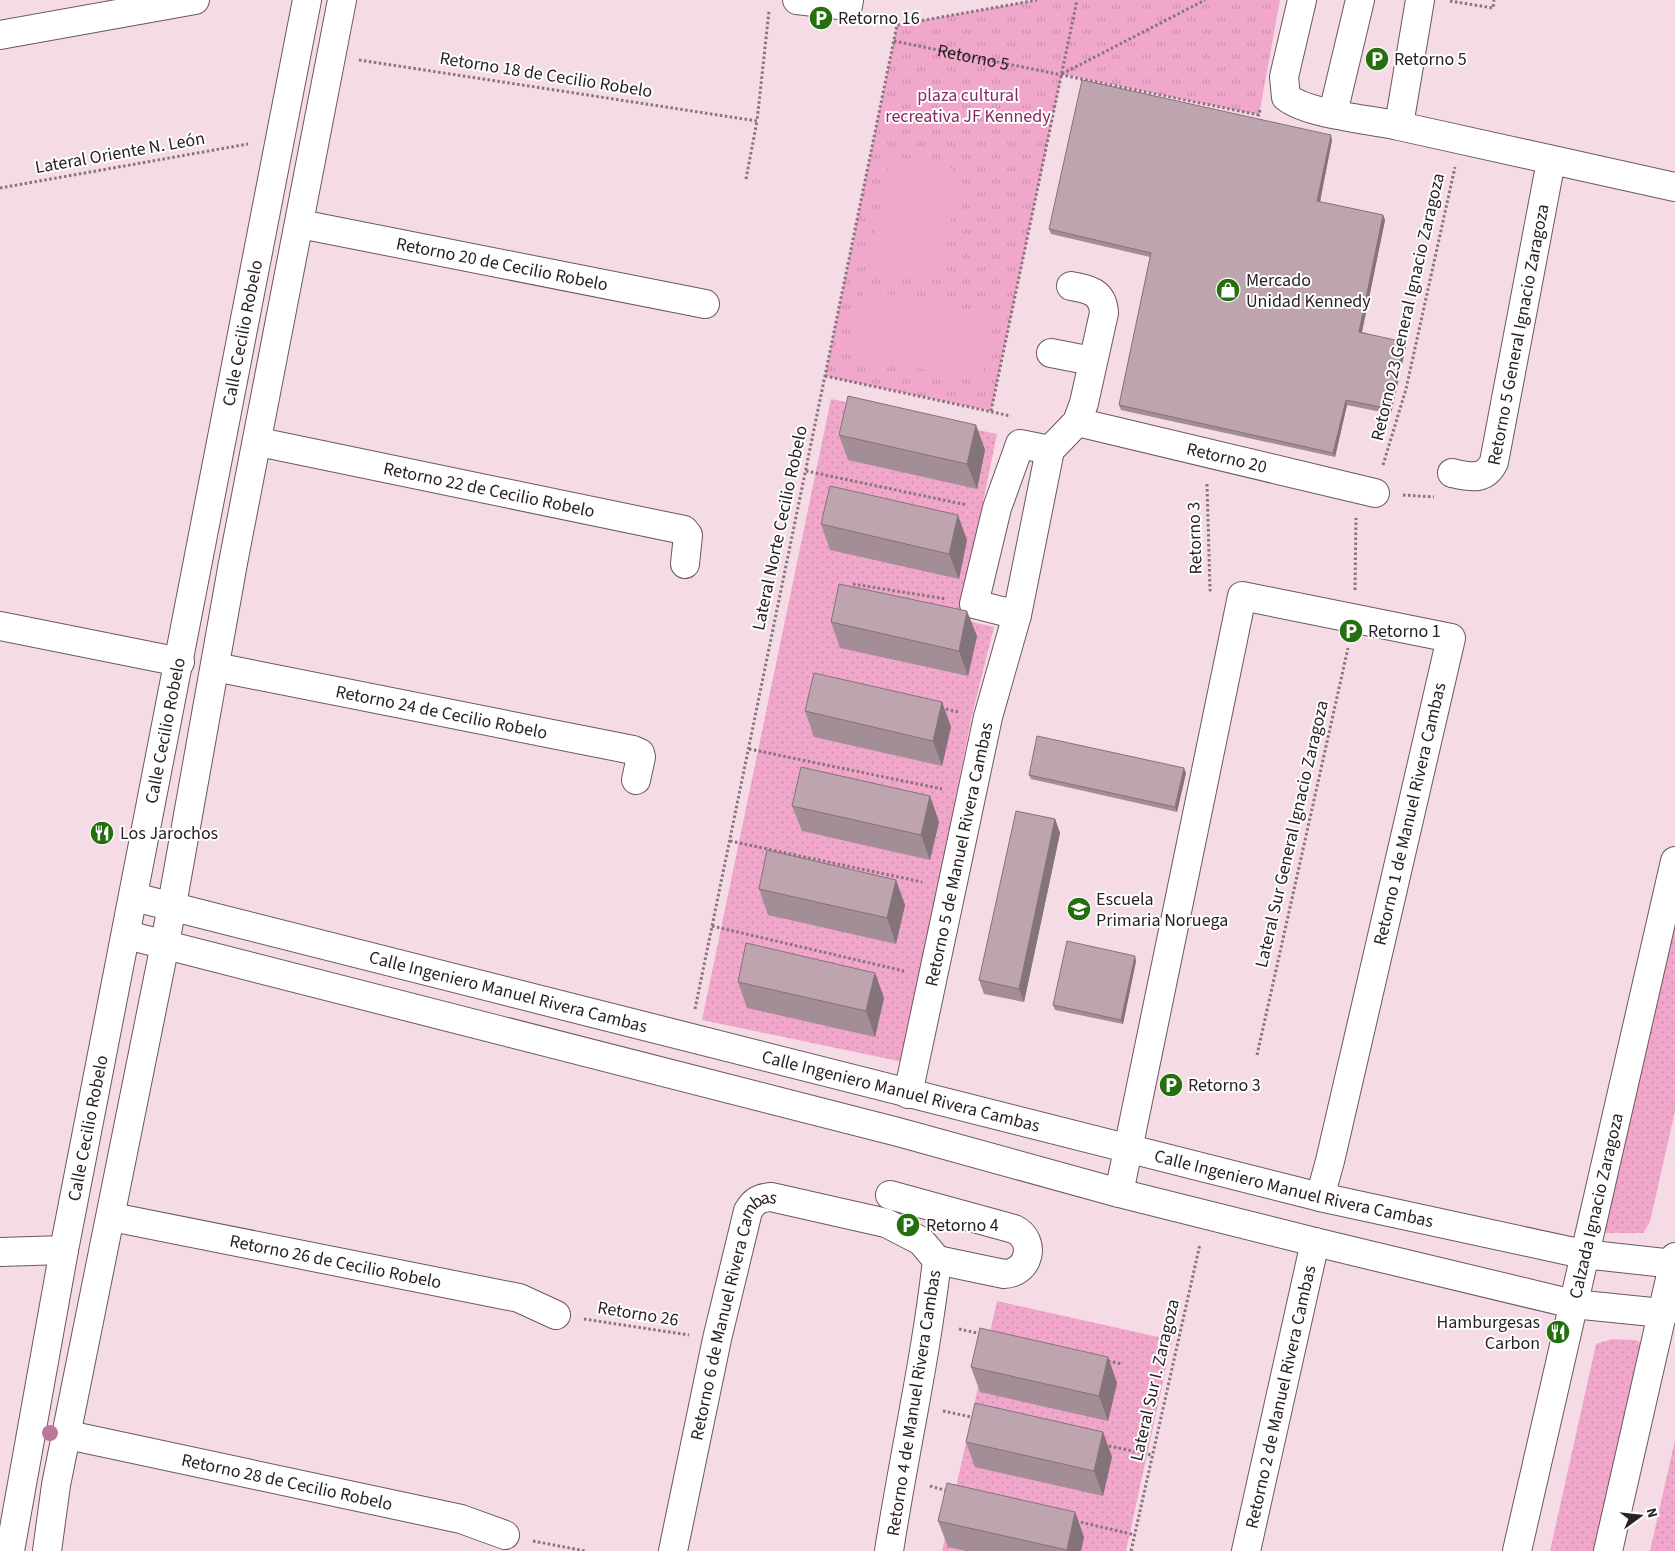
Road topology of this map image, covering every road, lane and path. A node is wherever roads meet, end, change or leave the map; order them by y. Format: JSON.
{"nodes":[{"id":1,"x":195,"y":0,"type":"edge"},
{"id":2,"x":307,"y":0,"type":"edge"},
{"id":3,"x":342,"y":0,"type":"edge"},
{"id":4,"x":797,"y":0,"type":"edge"},
{"id":5,"x":1038,"y":0,"type":"edge"},
{"id":6,"x":1077,"y":0,"type":"edge"},
{"id":7,"x":1205,"y":0,"type":"edge"},
{"id":8,"x":1302,"y":0,"type":"edge"},
{"id":9,"x":1360,"y":0,"type":"edge"},
{"id":10,"x":1420,"y":0,"type":"edge"},
{"id":11,"x":1442,"y":0,"type":"edge"},
{"id":12,"x":1494,"y":0,"type":"edge"},
{"id":13,"x":849,"y":3,"type":"edge"},
{"id":14,"x":769,"y":9,"type":"dead end"},
{"id":15,"x":897,"y":25,"type":"junction"},
{"id":16,"x":0,"y":35,"type":"edge"},
{"id":17,"x":894,"y":41,"type":"junction"},
{"id":18,"x":331,"y":56,"type":"junction"},
{"id":19,"x":1062,"y":74,"type":"junction"},
{"id":20,"x":1333,"y":113,"type":"junction"},
{"id":21,"x":1259,"y":115,"type":"dead end"},
{"id":22,"x":757,"y":121,"type":"junction"},
{"id":23,"x":1399,"y":125,"type":"junction"},
{"id":24,"x":1463,"y":141,"type":"junction"},
{"id":25,"x":245,"y":145,"type":"dead end"},
{"id":26,"x":279,"y":150,"type":"junction"},
{"id":27,"x":312,"y":157,"type":"junction"},
{"id":28,"x":1551,"y":161,"type":"junction"},
{"id":29,"x":746,"y":179,"type":"dead end"},
{"id":30,"x":1675,"y":187,"type":"edge"},
{"id":31,"x":0,"y":188,"type":"edge"},
{"id":32,"x":300,"y":224,"type":"junction"},
{"id":33,"x":1071,"y":286,"type":"dead end"},
{"id":34,"x":705,"y":304,"type":"dead end"},
{"id":35,"x":1051,"y":353,"type":"dead end"},
{"id":36,"x":1092,"y":362,"type":"junction"},
{"id":37,"x":825,"y":376,"type":"junction"},
{"id":38,"x":991,"y":411,"type":"junction"},
{"id":39,"x":1077,"y":422,"type":"junction"},
{"id":40,"x":258,"y":442,"type":"junction"},
{"id":41,"x":1020,"y":444,"type":"junction"},
{"id":42,"x":1050,"y":450,"type":"junction"},
{"id":43,"x":1211,"y":454,"type":"junction"},
{"id":44,"x":806,"y":471,"type":"junction"},
{"id":45,"x":1452,"y":473,"type":"joint"},
{"id":46,"x":1375,"y":493,"type":"junction"},
{"id":47,"x":997,"y":508,"type":"junction"},
{"id":48,"x":200,"y":556,"type":"junction"},
{"id":49,"x":233,"y":563,"type":"junction"},
{"id":50,"x":685,"y":564,"type":"dead end"},
{"id":51,"x":853,"y":584,"type":"dead end"},
{"id":52,"x":1242,"y":596,"type":"junction"},
{"id":53,"x":974,"y":604,"type":"junction"},
{"id":54,"x":1017,"y":615,"type":"junction"},
{"id":55,"x":1354,"y":619,"type":"junction"},
{"id":56,"x":0,"y":626,"type":"edge"},
{"id":57,"x":180,"y":662,"type":"junction"},
{"id":58,"x":215,"y":667,"type":"junction"},
{"id":59,"x":935,"y":707,"type":"edge"},
{"id":60,"x":988,"y":717,"type":"junction"},
{"id":61,"x":749,"y":749,"type":"junction"},
{"id":62,"x":636,"y":780,"type":"dead end"},
{"id":63,"x":972,"y":795,"type":"junction"},
{"id":64,"x":730,"y":840,"type":"junction"},
{"id":65,"x":1675,"y":861,"type":"edge"},
{"id":66,"x":952,"y":888,"type":"junction"},
{"id":67,"x":134,"y":897,"type":"junction"},
{"id":68,"x":172,"y":905,"type":"junction"},
{"id":69,"x":712,"y":926,"type":"junction"},
{"id":70,"x":127,"y":935,"type":"junction"},
{"id":71,"x":165,"y":944,"type":"junction"},
{"id":72,"x":932,"y":978,"type":"junction"},
{"id":73,"x":689,"y":1037,"type":"junction"},
{"id":74,"x":1257,"y":1055,"type":"dead end"},
{"id":75,"x":679,"y":1077,"type":"junction"},
{"id":76,"x":908,"y":1094,"type":"junction"},
{"id":77,"x":1130,"y":1149,"type":"junction"},
{"id":78,"x":1119,"y":1193,"type":"junction"},
{"id":79,"x":890,"y":1196,"type":"dead end"},
{"id":80,"x":1320,"y":1197,"type":"junction"},
{"id":81,"x":1207,"y":1215,"type":"junction"},
{"id":82,"x":112,"y":1216,"type":"junction"},
{"id":83,"x":886,"y":1223,"type":"joint"},
{"id":84,"x":1315,"y":1242,"type":"junction"},
{"id":85,"x":64,"y":1250,"type":"junction"},
{"id":86,"x":0,"y":1252,"type":"edge"},
{"id":87,"x":1584,"y":1254,"type":"junction"},
{"id":88,"x":938,"y":1260,"type":"junction"},
{"id":89,"x":1674,"y":1262,"type":"edge"},
{"id":90,"x":1573,"y":1304,"type":"junction"},
{"id":91,"x":1668,"y":1310,"type":"edge"},
{"id":92,"x":556,"y":1315,"type":"joint"},
{"id":93,"x":930,"y":1323,"type":"junction"},
{"id":94,"x":988,"y":1335,"type":"edge"},
{"id":95,"x":717,"y":1339,"type":"junction"},
{"id":96,"x":1102,"y":1360,"type":"edge"},
{"id":97,"x":1122,"y":1364,"type":"dead end"},
{"id":98,"x":916,"y":1406,"type":"junction"},
{"id":99,"x":982,"y":1419,"type":"edge"},
{"id":100,"x":68,"y":1435,"type":"junction"},
{"id":101,"x":1096,"y":1443,"type":"edge"},
{"id":102,"x":1152,"y":1455,"type":"junction"},
{"id":103,"x":900,"y":1479,"type":"junction"},
{"id":104,"x":56,"y":1485,"type":"junction"},
{"id":105,"x":10,"y":1490,"type":"edge"},
{"id":106,"x":957,"y":1493,"type":"edge"},
{"id":107,"x":1069,"y":1520,"type":"edge"},
{"id":108,"x":505,"y":1535,"type":"joint"},
{"id":109,"x":1135,"y":1536,"type":"junction"},
{"id":110,"x":8,"y":1540,"type":"edge"},
{"id":111,"x":49,"y":1541,"type":"edge"},
{"id":112,"x":585,"y":1551,"type":"edge"},
{"id":113,"x":672,"y":1551,"type":"edge"},
{"id":114,"x":890,"y":1551,"type":"edge"},
{"id":115,"x":1131,"y":1551,"type":"edge"},
{"id":116,"x":1246,"y":1551,"type":"edge"},
{"id":117,"x":1517,"y":1551,"type":"edge"},
{"id":118,"x":1608,"y":1551,"type":"edge"}],
"edges":[{"from":1,"to":16,"type":"street"},
{"from":2,"to":26,"type":"street","name":"Calle Cecilio Robelo"},
{"from":3,"to":18,"type":"street","name":"Calle Cecilio Robelo"},
{"from":4,"to":13,"type":"street"},
{"from":5,"to":15,"type":"path"},
{"from":6,"to":19,"type":"path"},
{"from":7,"to":19,"type":"path"},
{"from":8,"to":20,"type":"street"},
{"from":9,"to":20,"type":"street"},
{"from":10,"to":23,"type":"street"},
{"from":11,"to":12,"type":"path"},
{"from":13,"to":15,"type":"path"},
{"from":14,"to":22,"type":"path"},
{"from":15,"to":17,"type":"path","name":"Lateral Norte Cecilio Robelo"},
{"from":17,"to":19,"type":"path","name":"Retorno 5"},
{"from":17,"to":37,"type":"path","name":"Lateral Norte Cecilio Robelo"},
{"from":18,"to":22,"type":"path","name":"Retorno 18 de Cecilio Robelo"},
{"from":18,"to":27,"type":"street","name":"Calle Cecilio Robelo"},
{"from":19,"to":21,"type":"path","name":"Retorno 5"},
{"from":19,"to":38,"type":"path"},
{"from":20,"to":23,"type":"street"},
{"from":22,"to":29,"type":"path"},
{"from":23,"to":24,"type":"street"},
{"from":24,"to":28,"type":"street"},
{"from":24,"to":46,"type":"path","name":"Retorno 23 General Ignacio Zaragoza"},
{"from":25,"to":31,"type":"path","name":"Lateral Oriente N. León"},
{"from":26,"to":27,"type":"street"},
{"from":26,"to":48,"type":"street","name":"Calle Cecilio Robelo"},
{"from":27,"to":32,"type":"street","name":"Calle Cecilio Robelo"},
{"from":28,"to":30,"type":"street"},
{"from":28,"to":45,"type":"street","name":"Retorno 5 General Ignacio Zaragoza"},
{"from":32,"to":34,"type":"street","name":"Retorno 20 de Cecilio Robelo"},
{"from":32,"to":40,"type":"street","name":"Calle Cecilio Robelo"},
{"from":33,"to":36,"type":"street"},
{"from":35,"to":36,"type":"street"},
{"from":36,"to":39,"type":"street"},
{"from":37,"to":38,"type":"path"},
{"from":37,"to":44,"type":"path","name":"Lateral Norte Cecilio Robelo"},
{"from":38,"to":41,"type":"path"},
{"from":39,"to":42,"type":"street"},
{"from":39,"to":43,"type":"street","name":"Retorno 20"},
{"from":40,"to":49,"type":"street","name":"Calle Cecilio Robelo"},
{"from":40,"to":50,"type":"street","name":"Retorno 22 de Cecilio Robelo"},
{"from":41,"to":42,"type":"street"},
{"from":41,"to":47,"type":"street"},
{"from":42,"to":54,"type":"street","name":"Retorno 5 de Manuel Rivera Cambas"},
{"from":43,"to":46,"type":"street","name":"Retorno 20"},
{"from":43,"to":52,"type":"path","name":"Retorno 3"},
{"from":44,"to":47,"type":"path"},
{"from":44,"to":61,"type":"path","name":"Lateral Norte Cecilio Robelo"},
{"from":45,"to":46,"type":"path"},
{"from":46,"to":55,"type":"path"},
{"from":47,"to":53,"type":"street"},
{"from":48,"to":49,"type":"street"},
{"from":48,"to":57,"type":"street","name":"Calle Cecilio Robelo"},
{"from":49,"to":58,"type":"street","name":"Calle Cecilio Robelo"},
{"from":51,"to":53,"type":"path"},
{"from":52,"to":55,"type":"street","name":"Retorno 1 de Manuel Rivera Cambas"},
{"from":52,"to":77,"type":"street"},
{"from":53,"to":54,"type":"street"},
{"from":54,"to":60,"type":"street","name":"Retorno 5 de Manuel Rivera Cambas"},
{"from":55,"to":74,"type":"path","name":"Lateral Sur General Ignacio Zaragoza"},
{"from":55,"to":80,"type":"street","name":"Retorno 1 de Manuel Rivera Cambas"},
{"from":56,"to":57,"type":"street"},
{"from":57,"to":67,"type":"street","name":"Calle Cecilio Robelo"},
{"from":58,"to":62,"type":"street","name":"Retorno 24 de Cecilio Robelo"},
{"from":58,"to":68,"type":"street","name":"Calle Cecilio Robelo"},
{"from":59,"to":60,"type":"path"},
{"from":60,"to":63,"type":"street","name":"Retorno 5 de Manuel Rivera Cambas"},
{"from":61,"to":63,"type":"path"},
{"from":61,"to":64,"type":"path","name":"Lateral Norte Cecilio Robelo"},
{"from":63,"to":66,"type":"street","name":"Retorno 5 de Manuel Rivera Cambas"},
{"from":64,"to":66,"type":"path"},
{"from":64,"to":69,"type":"path","name":"Lateral Norte Cecilio Robelo"},
{"from":65,"to":87,"type":"street","name":"Calzada Ignacio Zaragoza"},
{"from":66,"to":72,"type":"street","name":"Retorno 5 de Manuel Rivera Cambas"},
{"from":67,"to":68,"type":"street","name":"Calle Ingeniero Manuel Rivera Cambas"},
{"from":67,"to":70,"type":"street","name":"Calle Cecilio Robelo"},
{"from":68,"to":71,"type":"street","name":"Calle Cecilio Robelo"},
{"from":68,"to":73,"type":"street","name":"Calle Ingeniero Manuel Rivera Cambas"},
{"from":69,"to":72,"type":"path"},
{"from":69,"to":73,"type":"path","name":"Lateral Norte Cecilio Robelo"},
{"from":70,"to":71,"type":"street"},
{"from":70,"to":85,"type":"street","name":"Calle Cecilio Robelo"},
{"from":71,"to":75,"type":"street"},
{"from":71,"to":82,"type":"street","name":"Calle Cecilio Robelo"},
{"from":72,"to":76,"type":"street","name":"Retorno 5 de Manuel Rivera Cambas"},
{"from":73,"to":75,"type":"street"},
{"from":73,"to":76,"type":"street","name":"Calle Ingeniero Manuel Rivera Cambas"},
{"from":75,"to":78,"type":"street"},
{"from":76,"to":77,"type":"street","name":"Calle Ingeniero Manuel Rivera Cambas"},
{"from":77,"to":78,"type":"street"},
{"from":77,"to":80,"type":"street","name":"Calle Ingeniero Manuel Rivera Cambas"},
{"from":78,"to":81,"type":"street"},
{"from":79,"to":88,"type":"street"},
{"from":80,"to":87,"type":"street","name":"Calle Ingeniero Manuel Rivera Cambas"},
{"from":81,"to":84,"type":"street"},
{"from":81,"to":102,"type":"path","name":"Lateral Sur I. Zaragoza"},
{"from":82,"to":92,"type":"street","name":"Retorno 26 de Cecilio Robelo"},
{"from":82,"to":100,"type":"street","name":"Calle Cecilio Robelo"},
{"from":83,"to":88,"type":"street","name":"Retorno 4 de Manuel Rivera Cambas"},
{"from":83,"to":95,"type":"street","name":"Retorno 6 de Manuel Rivera Cambas"},
{"from":84,"to":90,"type":"street"},
{"from":84,"to":116,"type":"street","name":"Retorno 2 de Manuel Rivera Cambas"},
{"from":85,"to":86,"type":"street"},
{"from":85,"to":105,"type":"street","name":"Calle Cecilio Robelo"},
{"from":87,"to":89,"type":"street","name":"Calle Ingeniero Manuel Rivera Cambas"},
{"from":87,"to":90,"type":"street","name":"Calzada Ignacio Zaragoza"},
{"from":88,"to":93,"type":"street","name":"Retorno 4 de Manuel Rivera Cambas"},
{"from":89,"to":91,"type":"street"},
{"from":90,"to":91,"type":"street"},
{"from":90,"to":117,"type":"street","name":"Calzada Ignacio Zaragoza"},
{"from":91,"to":118,"type":"street"},
{"from":92,"to":95,"type":"path","name":"Retorno 26"},
{"from":93,"to":94,"type":"path"},
{"from":93,"to":98,"type":"street","name":"Retorno 4 de Manuel Rivera Cambas"},
{"from":95,"to":113,"type":"street","name":"Retorno 6 de Manuel Rivera Cambas"},
{"from":96,"to":97,"type":"path"},
{"from":98,"to":99,"type":"path"},
{"from":98,"to":103,"type":"street","name":"Retorno 4 de Manuel Rivera Cambas"},
{"from":100,"to":104,"type":"street","name":"Calle Cecilio Robelo"},
{"from":100,"to":108,"type":"street","name":"Retorno 28 de Cecilio Robelo"},
{"from":101,"to":102,"type":"path"},
{"from":102,"to":109,"type":"path","name":"Lateral Sur I. Zaragoza"},
{"from":103,"to":106,"type":"path"},
{"from":103,"to":114,"type":"street","name":"Retorno 4 de Manuel Rivera Cambas"},
{"from":104,"to":105,"type":"street"},
{"from":104,"to":111,"type":"street","name":"Calle Cecilio Robelo"},
{"from":105,"to":110,"type":"street","name":"Calle Cecilio Robelo"},
{"from":107,"to":109,"type":"path"},
{"from":108,"to":112,"type":"path"},
{"from":109,"to":115,"type":"path","name":"Lateral Sur I. Zaragoza"},
{"from":110,"to":111,"type":"street"}]}
